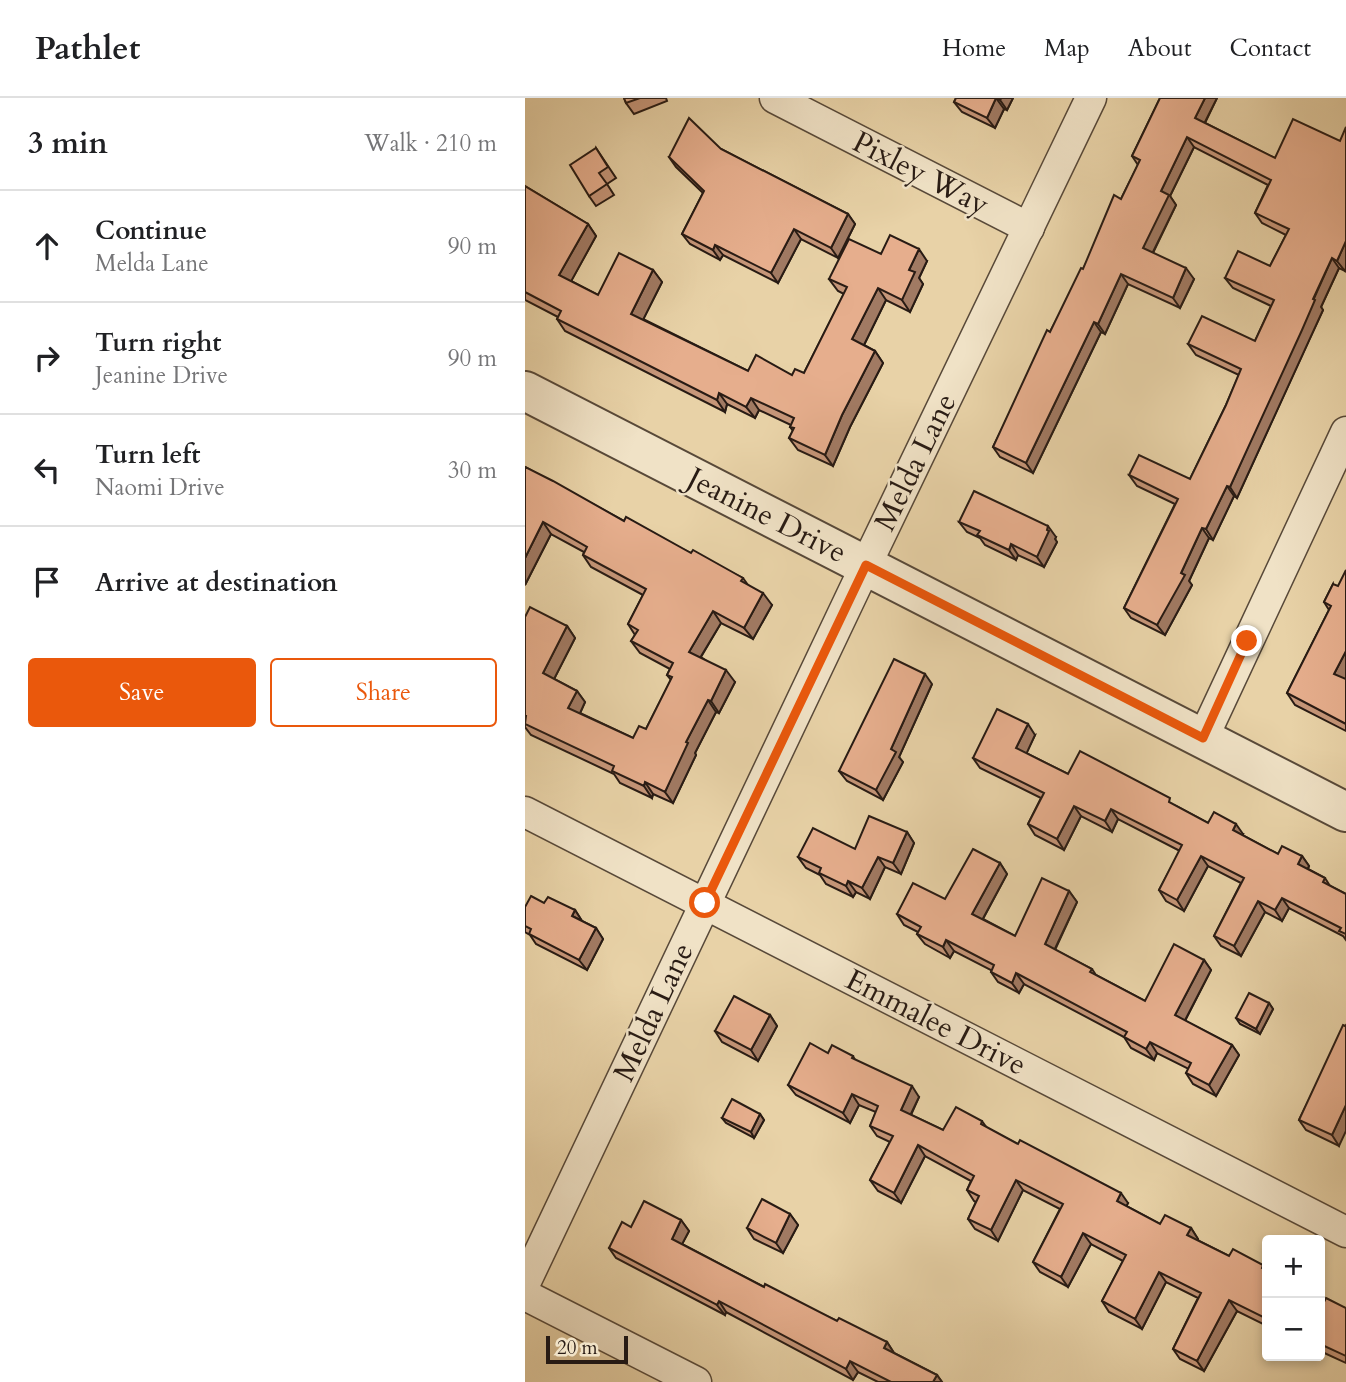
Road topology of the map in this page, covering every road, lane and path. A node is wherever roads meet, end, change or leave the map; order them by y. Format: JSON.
{"nodes":[{"id":1,"x":775,"y":98,"type":"edge"},
{"id":2,"x":1091,"y":98,"type":"edge"},
{"id":3,"x":1029,"y":228,"type":"junction"},
{"id":4,"x":525,"y":391,"type":"edge"},
{"id":5,"x":1346,"y":432,"type":"edge"},
{"id":6,"x":866,"y":565,"type":"junction"},
{"id":7,"x":1203,"y":738,"type":"junction"},
{"id":8,"x":525,"y":811,"type":"edge"},
{"id":9,"x":1346,"y":812,"type":"edge"},
{"id":10,"x":705,"y":903,"type":"junction"},
{"id":11,"x":1346,"y":1232,"type":"edge"},
{"id":12,"x":525,"y":1283,"type":"edge"},
{"id":13,"x":525,"y":1295,"type":"edge"},
{"id":14,"x":696,"y":1382,"type":"edge"}],
"edges":[{"from":1,"to":3,"type":"street","name":"Pixley Way"},
{"from":2,"to":3,"type":"street","name":"Melda Lane"},
{"from":3,"to":6,"type":"street","name":"Melda Lane"},
{"from":4,"to":6,"type":"street","name":"Jeanine Drive"},
{"from":5,"to":7,"type":"street"},
{"from":6,"to":7,"type":"street","name":"Jeanine Drive"},
{"from":6,"to":10,"type":"street","name":"Melda Lane"},
{"from":7,"to":9,"type":"street","name":"Jeanine Drive"},
{"from":8,"to":10,"type":"street","name":"Emmalee Drive"},
{"from":10,"to":11,"type":"street","name":"Emmalee Drive"},
{"from":10,"to":12,"type":"street","name":"Melda Lane"},
{"from":13,"to":14,"type":"street"}]}
